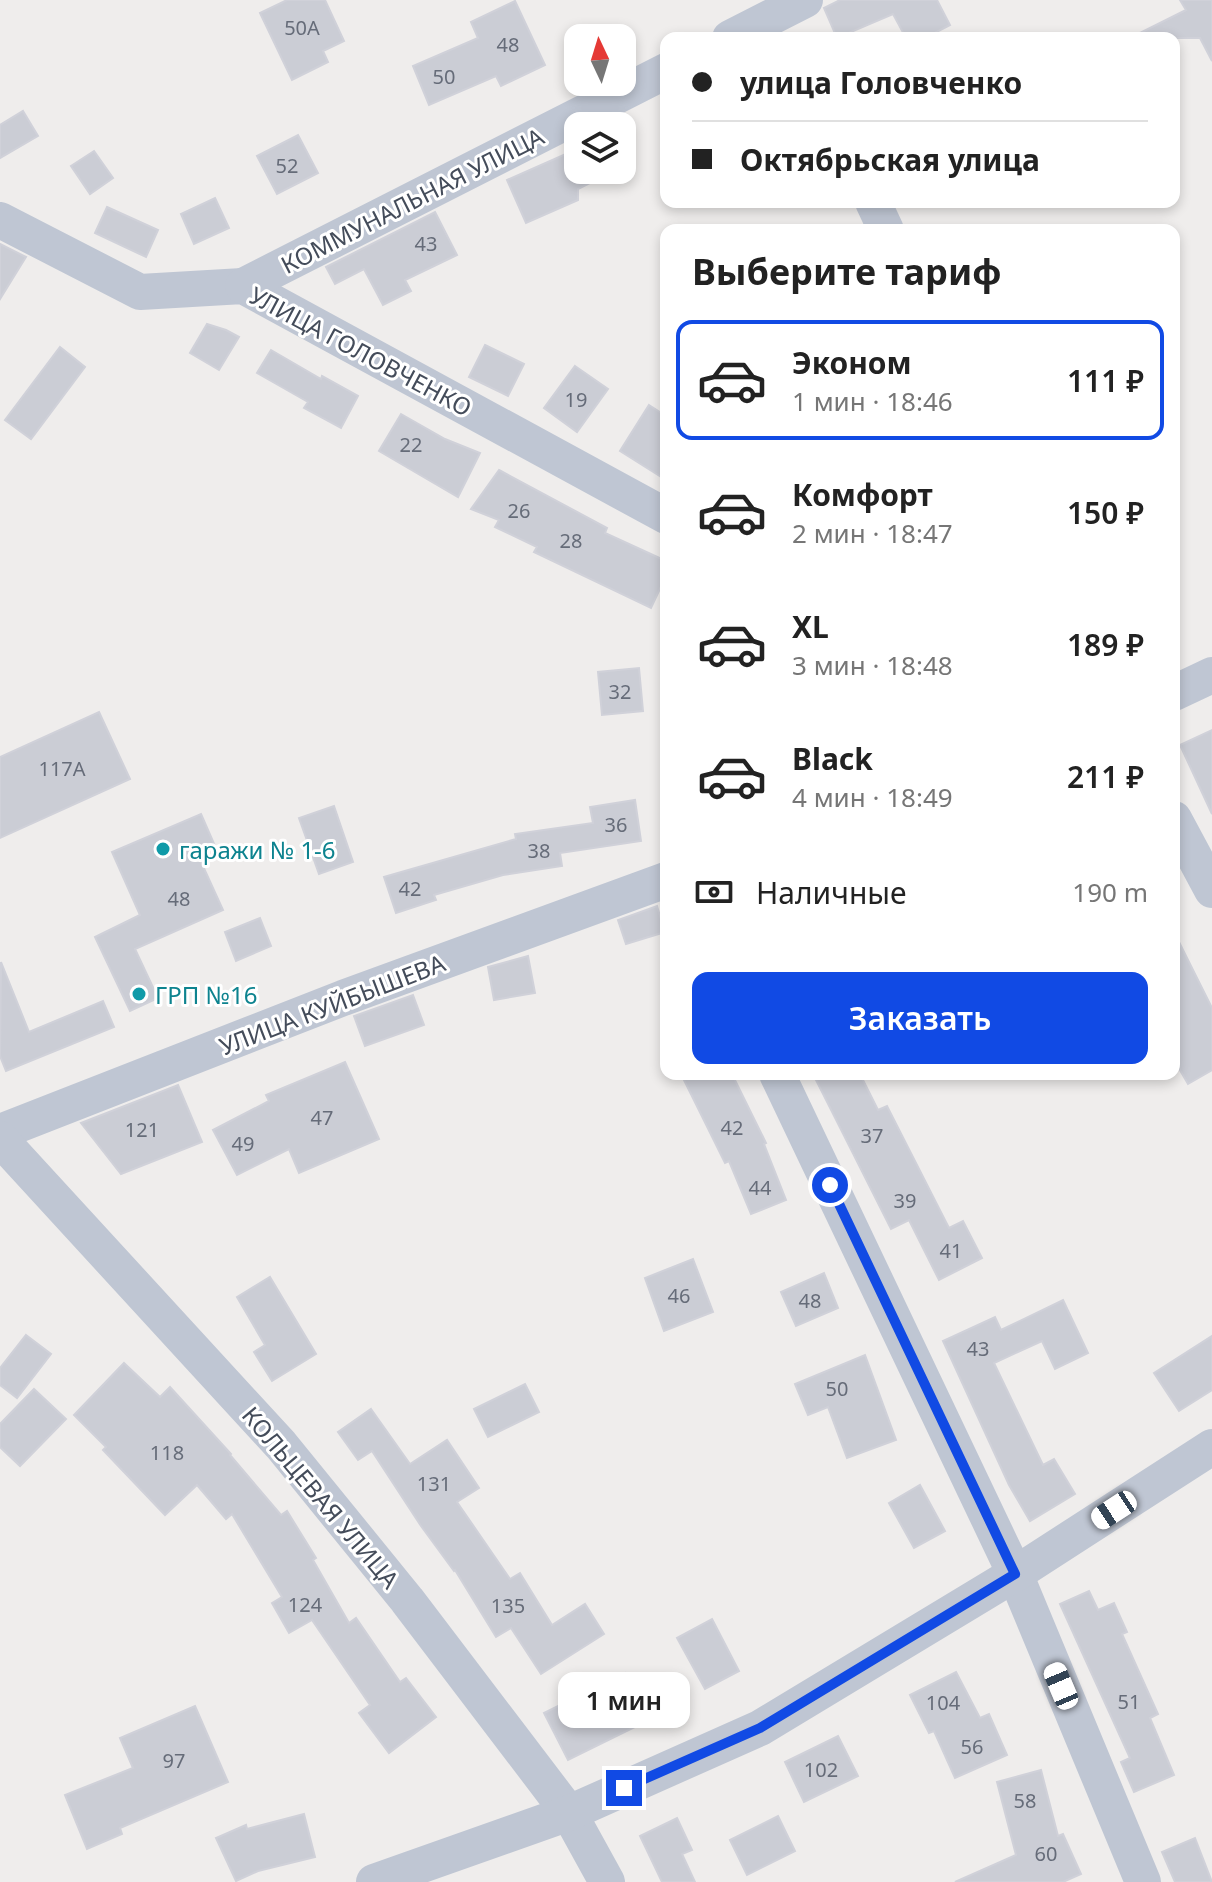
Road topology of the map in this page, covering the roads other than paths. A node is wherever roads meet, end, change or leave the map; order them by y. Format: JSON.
{"nodes":[{"id":1,"x":789,"y":12,"type":"edge"},
{"id":2,"x":744,"y":32,"type":"edge"},
{"id":3,"x":660,"y":74,"type":"edge"},
{"id":4,"x":0,"y":220,"type":"edge"},
{"id":5,"x":243,"y":286,"type":"junction"},
{"id":6,"x":660,"y":513,"type":"edge"},
{"id":7,"x":1212,"y":675,"type":"edge"},
{"id":8,"x":1180,"y":690,"type":"edge"},
{"id":9,"x":1180,"y":830,"type":"edge"},
{"id":10,"x":660,"y":882,"type":"edge"},
{"id":11,"x":1212,"y":890,"type":"edge"},
{"id":12,"x":780,"y":1080,"type":"edge"},
{"id":13,"x":0,"y":1132,"type":"edge"},
{"id":14,"x":0,"y":1139,"type":"edge"},
{"id":15,"x":1212,"y":1447,"type":"edge"},
{"id":16,"x":1015,"y":1574,"type":"junction"},
{"id":17,"x":569,"y":1813,"type":"junction"},
{"id":18,"x":374,"y":1882,"type":"edge"},
{"id":19,"x":607,"y":1882,"type":"edge"},
{"id":20,"x":1143,"y":1882,"type":"edge"}],
"edges":[{"from":1,"to":2,"type":"street"},
{"from":3,"to":5,"type":"street","name":"КОММУНАЛЬНАЯ УЛИЦА"},
{"from":4,"to":5,"type":"street","name":"УЛИЦА ГОЛОВЧЕНКО"},
{"from":5,"to":6,"type":"street","name":"УЛИЦА ГОЛОВЧЕНКО"},
{"from":7,"to":8,"type":"street"},
{"from":9,"to":11,"type":"street"},
{"from":10,"to":13,"type":"street","name":"УЛИЦА КУЙБЫШЕВА"},
{"from":12,"to":16,"type":"street"},
{"from":14,"to":17,"type":"street","name":"КОЛЬЦЕВАЯ УЛИЦА"},
{"from":15,"to":16,"type":"street"},
{"from":16,"to":17,"type":"street"},
{"from":16,"to":20,"type":"street"},
{"from":17,"to":18,"type":"street"},
{"from":17,"to":19,"type":"street","name":"КОЛЬЦЕВАЯ УЛИЦА"}]}
